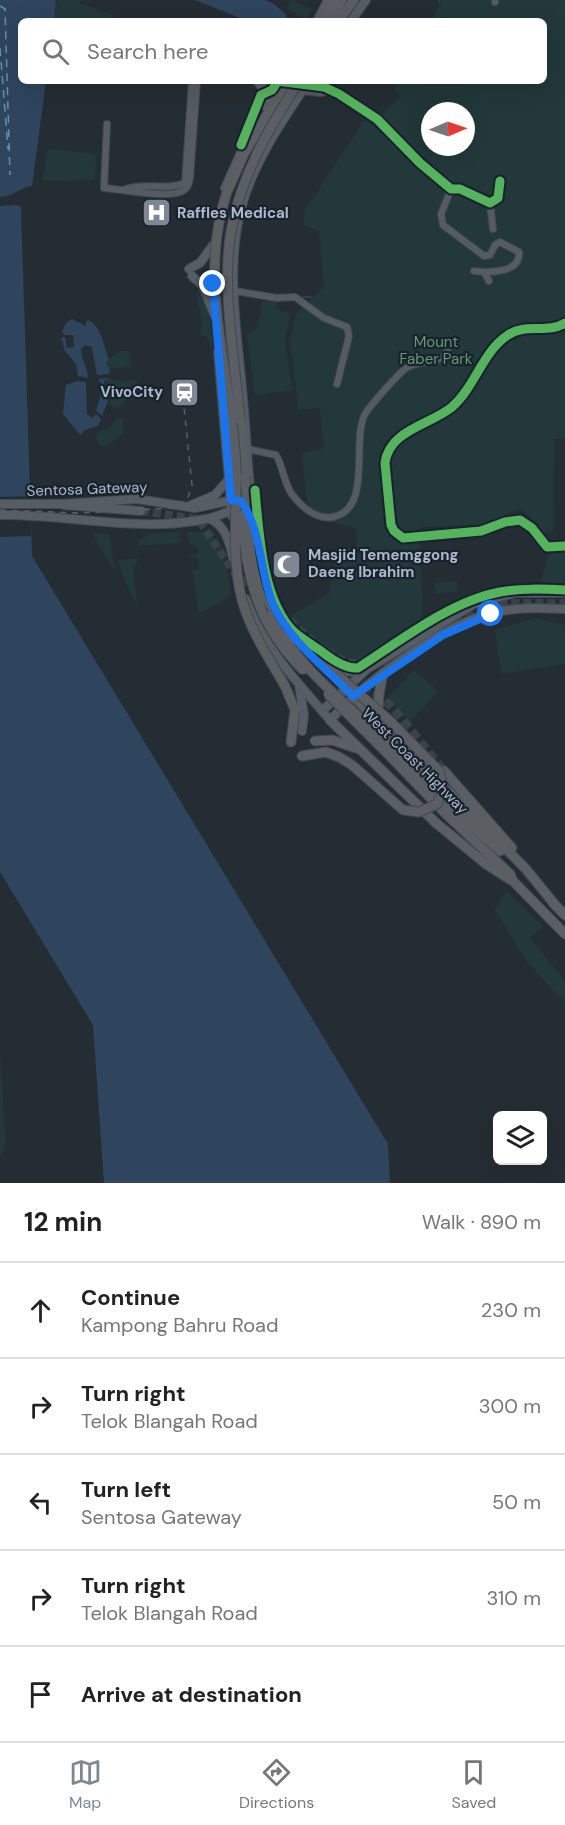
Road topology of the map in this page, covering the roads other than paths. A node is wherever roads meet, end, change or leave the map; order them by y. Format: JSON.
{"nodes":[{"id":1,"x":328,"y":0,"type":"edge"},
{"id":2,"x":334,"y":0,"type":"edge"},
{"id":3,"x":344,"y":0,"type":"edge"},
{"id":4,"x":354,"y":0,"type":"edge"},
{"id":5,"x":366,"y":0,"type":"edge"},
{"id":6,"x":319,"y":18,"type":"edge"},
{"id":7,"x":325,"y":18,"type":"edge"},
{"id":8,"x":332,"y":18,"type":"edge"},
{"id":9,"x":335,"y":18,"type":"edge"},
{"id":10,"x":341,"y":18,"type":"edge"},
{"id":11,"x":353,"y":18,"type":"edge"},
{"id":12,"x":196,"y":84,"type":"edge"},
{"id":13,"x":261,"y":84,"type":"edge"},
{"id":14,"x":281,"y":84,"type":"edge"},
{"id":15,"x":281,"y":84,"type":"edge"},
{"id":16,"x":305,"y":84,"type":"edge"},
{"id":17,"x":326,"y":84,"type":"edge"},
{"id":18,"x":332,"y":91,"type":"junction"},
{"id":19,"x":267,"y":108,"type":"junction"},
{"id":20,"x":107,"y":124,"type":"dead end"},
{"id":21,"x":500,"y":181,"type":"dead end"},
{"id":22,"x":451,"y":189,"type":"junction"},
{"id":23,"x":489,"y":203,"type":"junction"},
{"id":24,"x":493,"y":229,"type":"dead end"},
{"id":25,"x":213,"y":245,"type":"junction"},
{"id":26,"x":474,"y":271,"type":"dead end"},
{"id":27,"x":213,"y":272,"type":"junction"},
{"id":28,"x":234,"y":272,"type":"junction"},
{"id":29,"x":484,"y":272,"type":"junction"},
{"id":30,"x":489,"y":281,"type":"dead end"},
{"id":31,"x":235,"y":291,"type":"junction"},
{"id":32,"x":215,"y":319,"type":"junction"},
{"id":33,"x":237,"y":321,"type":"junction"},
{"id":34,"x":565,"y":323,"type":"edge"},
{"id":35,"x":448,"y":348,"type":"dead end"},
{"id":36,"x":337,"y":384,"type":"dead end"},
{"id":37,"x":248,"y":449,"type":"junction"},
{"id":38,"x":236,"y":470,"type":"junction"},
{"id":39,"x":229,"y":478,"type":"junction"},
{"id":40,"x":251,"y":484,"type":"junction"},
{"id":41,"x":231,"y":500,"type":"junction"},
{"id":42,"x":243,"y":503,"type":"junction"},
{"id":43,"x":0,"y":504,"type":"edge"},
{"id":44,"x":61,"y":504,"type":"junction"},
{"id":45,"x":187,"y":507,"type":"junction"},
{"id":46,"x":34,"y":510,"type":"junction"},
{"id":47,"x":232,"y":510,"type":"junction"},
{"id":48,"x":141,"y":511,"type":"tunnel mouth"},
{"id":49,"x":0,"y":515,"type":"edge"},
{"id":50,"x":74,"y":519,"type":"junction"},
{"id":51,"x":210,"y":519,"type":"junction"},
{"id":52,"x":255,"y":523,"type":"junction"},
{"id":53,"x":565,"y":546,"type":"edge"},
{"id":54,"x":254,"y":564,"type":"junction"},
{"id":55,"x":565,"y":593,"type":"edge"},
{"id":56,"x":498,"y":596,"type":"junction"},
{"id":57,"x":246,"y":597,"type":"junction"},
{"id":58,"x":565,"y":609,"type":"edge"},
{"id":59,"x":500,"y":612,"type":"junction"},
{"id":60,"x":318,"y":660,"type":"junction"},
{"id":61,"x":367,"y":669,"type":"junction"},
{"id":62,"x":383,"y":673,"type":"junction"},
{"id":63,"x":298,"y":681,"type":"junction"},
{"id":64,"x":345,"y":688,"type":"junction"},
{"id":65,"x":353,"y":696,"type":"junction"},
{"id":66,"x":322,"y":711,"type":"junction"},
{"id":67,"x":330,"y":720,"type":"junction"},
{"id":68,"x":380,"y":724,"type":"junction"},
{"id":69,"x":302,"y":731,"type":"dead end"},
{"id":70,"x":315,"y":741,"type":"dead end"},
{"id":71,"x":291,"y":742,"type":"dead end"},
{"id":72,"x":361,"y":750,"type":"junction"},
{"id":73,"x":390,"y":750,"type":"junction"},
{"id":74,"x":302,"y":756,"type":"dead end"},
{"id":75,"x":444,"y":771,"type":"tunnel mouth"},
{"id":76,"x":525,"y":868,"type":"junction"},
{"id":77,"x":513,"y":880,"type":"junction"},
{"id":78,"x":556,"y":906,"type":"junction"},
{"id":79,"x":565,"y":915,"type":"edge"},
{"id":80,"x":565,"y":933,"type":"edge"}],
"edges":[{"from":1,"to":6,"type":"main road"},
{"from":2,"to":7,"type":"highway"},
{"from":3,"to":8,"type":"highway"},
{"from":3,"to":9,"type":"highway"},
{"from":4,"to":10,"type":"highway"},
{"from":5,"to":11,"type":"main road"},
{"from":12,"to":20,"type":"street"},
{"from":13,"to":19,"type":"main road"},
{"from":14,"to":19,"type":"main road"},
{"from":15,"to":38,"type":"highway","name":"West Coast Highway","bridge":true},
{"from":16,"to":18,"type":"street"},
{"from":16,"to":28,"type":"main road"},
{"from":16,"to":54,"type":"highway","name":"West Coast Highway","bridge":true},
{"from":17,"to":18,"type":"main road"},
{"from":18,"to":22,"type":"street"},
{"from":19,"to":25,"type":"main road"},
{"from":21,"to":23,"type":"street"},
{"from":22,"to":23,"type":"street"},
{"from":22,"to":29,"type":"street"},
{"from":23,"to":24,"type":"street"},
{"from":25,"to":27,"type":"main road"},
{"from":25,"to":32,"type":"main road"},
{"from":26,"to":29,"type":"street"},
{"from":27,"to":28,"type":"street"},
{"from":27,"to":32,"type":"main road"},
{"from":28,"to":31,"type":"main road"},
{"from":29,"to":30,"type":"street"},
{"from":31,"to":33,"type":"main road"},
{"from":31,"to":36,"type":"street"},
{"from":32,"to":33,"type":"main road"},
{"from":32,"to":39,"type":"main road"},
{"from":33,"to":37,"type":"main road"},
{"from":34,"to":53,"type":"street"},
{"from":35,"to":37,"type":"street"},
{"from":37,"to":40,"type":"main road"},
{"from":38,"to":71,"type":"highway","bridge":true},
{"from":38,"to":73,"type":"highway","name":"West Coast Highway","bridge":true},
{"from":39,"to":41,"type":"main road"},
{"from":39,"to":45,"type":"main road"},
{"from":40,"to":42,"type":"main road"},
{"from":40,"to":52,"type":"main road"},
{"from":41,"to":42,"type":"main road","name":"Sentosa Gateway"},
{"from":41,"to":45,"type":"main road","name":"Sentosa Gateway"},
{"from":41,"to":47,"type":"main road"},
{"from":42,"to":47,"type":"main road","name":"Sentosa Gateway"},
{"from":42,"to":52,"type":"main road"},
{"from":43,"to":46,"type":"main road","name":"Sentosa Gateway"},
{"from":44,"to":45,"type":"main road","name":"Sentosa Gateway"},
{"from":44,"to":46,"type":"main road","name":"Sentosa Gateway"},
{"from":44,"to":48,"type":"main road"},
{"from":44,"to":50,"type":"main road"},
{"from":46,"to":49,"type":"main road","name":"Sentosa Gateway"},
{"from":46,"to":50,"type":"main road","name":"Sentosa Gateway"},
{"from":47,"to":51,"type":"main road","name":"Sentosa Gateway"},
{"from":47,"to":57,"type":"main road"},
{"from":50,"to":51,"type":"main road","name":"Sentosa Gateway"},
{"from":51,"to":57,"type":"main road"},
{"from":52,"to":60,"type":"main road"},
{"from":54,"to":73,"type":"highway","name":"West Coast Highway","bridge":true},
{"from":54,"to":74,"type":"highway","bridge":true},
{"from":55,"to":56,"type":"main road"},
{"from":56,"to":59,"type":"main road"},
{"from":56,"to":61,"type":"main road"},
{"from":57,"to":63,"type":"main road"},
{"from":58,"to":59,"type":"main road"},
{"from":59,"to":62,"type":"main road"},
{"from":60,"to":61,"type":"main road"},
{"from":60,"to":64,"type":"main road"},
{"from":61,"to":64,"type":"main road"},
{"from":62,"to":65,"type":"main road"},
{"from":62,"to":68,"type":"highway"},
{"from":63,"to":66,"type":"main road"},
{"from":63,"to":69,"type":"main road"},
{"from":64,"to":65,"type":"main road"},
{"from":64,"to":66,"type":"main road"},
{"from":65,"to":67,"type":"main road"},
{"from":65,"to":68,"type":"highway"},
{"from":66,"to":67,"type":"main road"},
{"from":67,"to":72,"type":"highway"},
{"from":68,"to":76,"type":"highway"},
{"from":70,"to":72,"type":"highway"},
{"from":72,"to":77,"type":"highway"},
{"from":73,"to":77,"type":"highway","name":"West Coast Highway"},
{"from":73,"to":78,"type":"highway","name":"West Coast Highway"},
{"from":75,"to":76,"type":"highway"},
{"from":76,"to":78,"type":"highway"},
{"from":77,"to":80,"type":"highway","name":"West Coast Highway"},
{"from":78,"to":79,"type":"highway","name":"West Coast Highway"}]}
